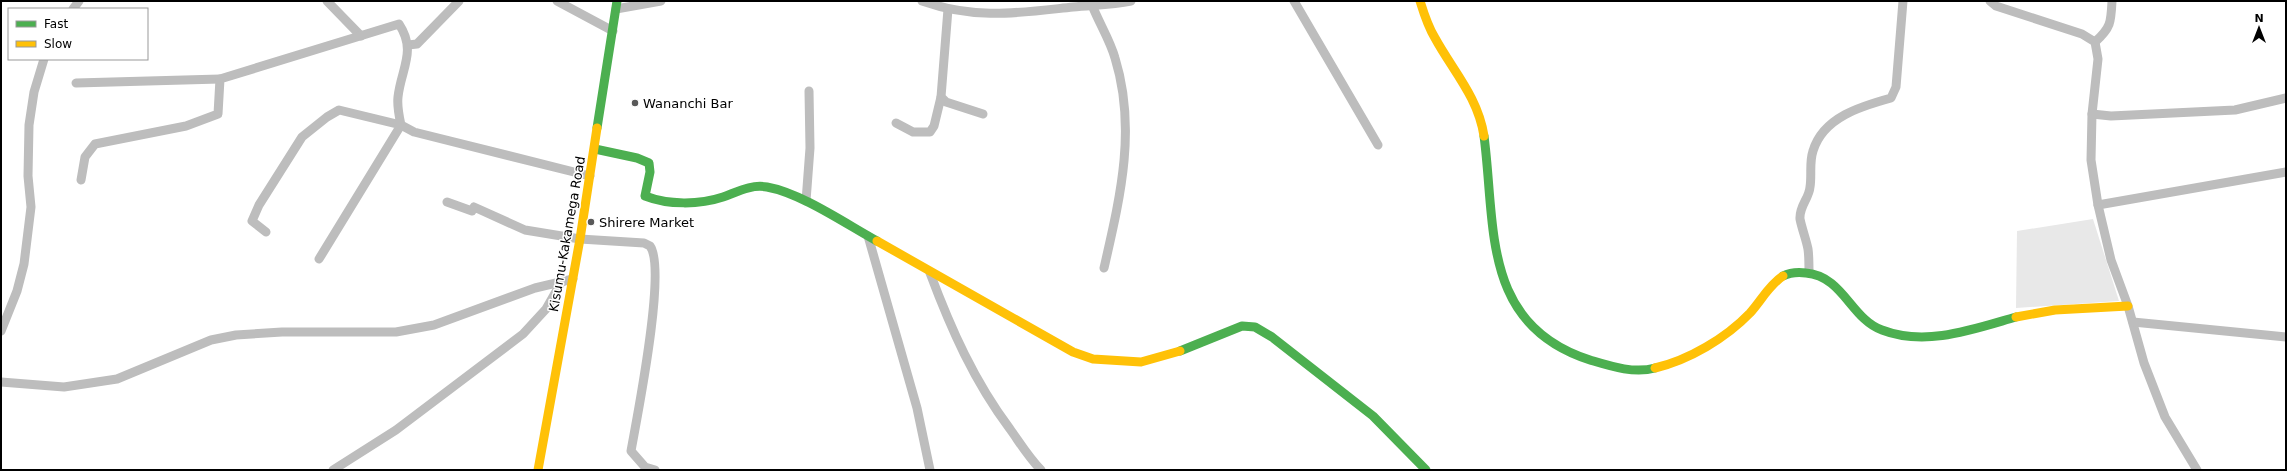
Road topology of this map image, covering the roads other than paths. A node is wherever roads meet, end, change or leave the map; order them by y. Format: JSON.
{"nodes":[{"id":1,"x":327,"y":1,"type":"edge"},
{"id":2,"x":459,"y":1,"type":"edge"},
{"id":3,"x":558,"y":1,"type":"edge"},
{"id":4,"x":661,"y":1,"type":"edge"},
{"id":5,"x":922,"y":1,"type":"edge"},
{"id":6,"x":1131,"y":1,"type":"edge"},
{"id":7,"x":1294,"y":1,"type":"edge"},
{"id":8,"x":1420,"y":1,"type":"edge"},
{"id":9,"x":1902,"y":1,"type":"edge"},
{"id":10,"x":1990,"y":1,"type":"edge"},
{"id":11,"x":2112,"y":1,"type":"edge"},
{"id":12,"x":617,"y":5,"type":"edge"},
{"id":13,"x":1092,"y":5,"type":"junction"},
{"id":14,"x":948,"y":9,"type":"junction"},
{"id":15,"x":612,"y":31,"type":"junction"},
{"id":16,"x":361,"y":36,"type":"junction"},
{"id":17,"x":2095,"y":42,"type":"junction"},
{"id":18,"x":408,"y":45,"type":"junction"},
{"id":19,"x":44,"y":60,"type":"edge"},
{"id":20,"x":220,"y":79,"type":"junction"},
{"id":21,"x":76,"y":83,"type":"dead end"},
{"id":22,"x":809,"y":92,"type":"dead end"},
{"id":23,"x":941,"y":97,"type":"junction"},
{"id":24,"x":2286,"y":98,"type":"edge"},
{"id":25,"x":983,"y":114,"type":"dead end"},
{"id":26,"x":2092,"y":114,"type":"junction"},
{"id":27,"x":896,"y":123,"type":"dead end"},
{"id":28,"x":401,"y":125,"type":"junction"},
{"id":29,"x":1378,"y":145,"type":"dead end"},
{"id":30,"x":595,"y":150,"type":"junction"},
{"id":31,"x":2286,"y":172,"type":"edge"},
{"id":32,"x":590,"y":176,"type":"junction"},
{"id":33,"x":81,"y":180,"type":"dead end"},
{"id":34,"x":806,"y":201,"type":"junction"},
{"id":35,"x":446,"y":202,"type":"dead end"},
{"id":36,"x":2098,"y":205,"type":"junction"},
{"id":37,"x":266,"y":232,"type":"dead end"},
{"id":38,"x":868,"y":236,"type":"junction"},
{"id":39,"x":580,"y":239,"type":"junction"},
{"id":40,"x":319,"y":259,"type":"dead end"},
{"id":41,"x":1104,"y":268,"type":"dead end"},
{"id":42,"x":930,"y":273,"type":"junction"},
{"id":43,"x":1809,"y":273,"type":"junction"},
{"id":44,"x":573,"y":279,"type":"junction"},
{"id":45,"x":562,"y":281,"type":"junction"},
{"id":46,"x":2128,"y":306,"type":"junction"},
{"id":47,"x":2133,"y":322,"type":"junction"},
{"id":48,"x":1,"y":331,"type":"edge"},
{"id":49,"x":2286,"y":337,"type":"edge"},
{"id":50,"x":1,"y":382,"type":"edge"},
{"id":51,"x":333,"y":470,"type":"edge"},
{"id":52,"x":538,"y":470,"type":"edge"},
{"id":53,"x":655,"y":470,"type":"edge"},
{"id":54,"x":930,"y":470,"type":"edge"},
{"id":55,"x":1041,"y":470,"type":"edge"},
{"id":56,"x":1426,"y":470,"type":"edge"},
{"id":57,"x":2197,"y":470,"type":"edge"}],
"edges":[{"from":1,"to":16,"type":"street"},
{"from":2,"to":18,"type":"street"},
{"from":3,"to":15,"type":"street"},
{"from":4,"to":12,"type":"street"},
{"from":5,"to":14,"type":"street"},
{"from":6,"to":13,"type":"street"},
{"from":7,"to":29,"type":"street"},
{"from":8,"to":43,"type":"main road"},
{"from":9,"to":43,"type":"street"},
{"from":10,"to":17,"type":"street"},
{"from":11,"to":17,"type":"street"},
{"from":12,"to":15,"type":"main road","name":"Kisumu-Kakamega Road"},
{"from":13,"to":14,"type":"street"},
{"from":13,"to":41,"type":"street"},
{"from":14,"to":23,"type":"street"},
{"from":15,"to":30,"type":"main road","name":"Kisumu-Kakamega Road"},
{"from":16,"to":18,"type":"street"},
{"from":16,"to":20,"type":"street"},
{"from":17,"to":26,"type":"street"},
{"from":18,"to":28,"type":"street"},
{"from":19,"to":48,"type":"street"},
{"from":20,"to":21,"type":"street"},
{"from":20,"to":33,"type":"street"},
{"from":22,"to":34,"type":"street"},
{"from":23,"to":25,"type":"street"},
{"from":23,"to":27,"type":"street"},
{"from":24,"to":26,"type":"street"},
{"from":26,"to":36,"type":"street"},
{"from":28,"to":32,"type":"street"},
{"from":28,"to":37,"type":"street"},
{"from":28,"to":40,"type":"street"},
{"from":30,"to":32,"type":"main road","name":"Kisumu-Kakamega Road"},
{"from":30,"to":34,"type":"main road"},
{"from":31,"to":36,"type":"street"},
{"from":32,"to":39,"type":"main road","name":"Kisumu-Kakamega Road"},
{"from":34,"to":38,"type":"main road"},
{"from":35,"to":39,"type":"street"},
{"from":36,"to":46,"type":"street"},
{"from":38,"to":42,"type":"main road"},
{"from":38,"to":54,"type":"street"},
{"from":39,"to":44,"type":"main road","name":"Kisumu-Kakamega Road"},
{"from":39,"to":53,"type":"street"},
{"from":42,"to":55,"type":"street"},
{"from":42,"to":56,"type":"main road"},
{"from":43,"to":46,"type":"main road"},
{"from":44,"to":45,"type":"street"},
{"from":44,"to":52,"type":"main road","name":"Kisumu-Kakamega Road"},
{"from":45,"to":50,"type":"street"},
{"from":45,"to":51,"type":"street"},
{"from":46,"to":47,"type":"street"},
{"from":47,"to":49,"type":"street"},
{"from":47,"to":57,"type":"street"}]}
